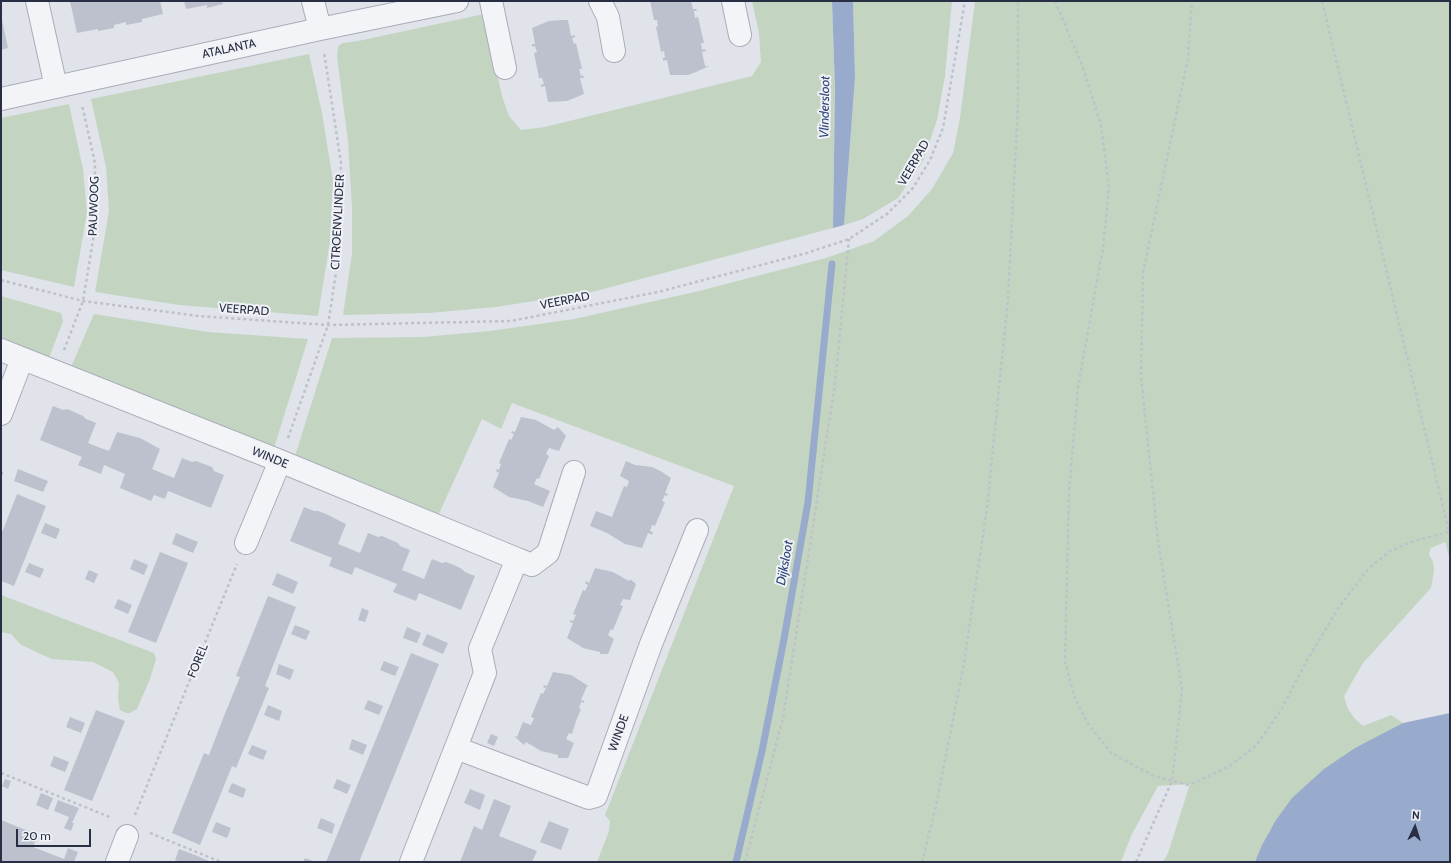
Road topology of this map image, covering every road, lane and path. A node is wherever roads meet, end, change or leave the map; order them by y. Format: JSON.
{"nodes":[{"id":1,"x":37,"y":1,"type":"edge"},
{"id":2,"x":313,"y":1,"type":"edge"},
{"id":3,"x":457,"y":1,"type":"edge"},
{"id":4,"x":491,"y":1,"type":"edge"},
{"id":5,"x":600,"y":1,"type":"edge"},
{"id":6,"x":733,"y":1,"type":"edge"},
{"id":7,"x":965,"y":1,"type":"edge"},
{"id":8,"x":1018,"y":1,"type":"edge"},
{"id":9,"x":1055,"y":1,"type":"edge"},
{"id":10,"x":1192,"y":1,"type":"edge"},
{"id":11,"x":1322,"y":1,"type":"edge"},
{"id":12,"x":320,"y":29,"type":"junction"},
{"id":13,"x":740,"y":34,"type":"dead end"},
{"id":14,"x":614,"y":51,"type":"dead end"},
{"id":15,"x":506,"y":68,"type":"dead end"},
{"id":16,"x":78,"y":83,"type":"junction"},
{"id":17,"x":56,"y":87,"type":"junction"},
{"id":18,"x":1,"y":99,"type":"edge"},
{"id":19,"x":849,"y":239,"type":"junction"},
{"id":20,"x":1,"y":280,"type":"edge"},
{"id":21,"x":83,"y":301,"type":"junction"},
{"id":22,"x":328,"y":325,"type":"junction"},
{"id":23,"x":1,"y":350,"type":"edge"},
{"id":24,"x":22,"y":359,"type":"junction"},
{"id":25,"x":55,"y":373,"type":"junction"},
{"id":26,"x":1,"y":414,"type":"edge"},
{"id":27,"x":280,"y":461,"type":"junction"},
{"id":28,"x":1,"y":472,"type":"edge"},
{"id":29,"x":574,"y":472,"type":"dead end"},
{"id":30,"x":1,"y":476,"type":"edge"},
{"id":31,"x":697,"y":530,"type":"dead end"},
{"id":32,"x":1449,"y":533,"type":"edge"},
{"id":33,"x":1450,"y":537,"type":"edge"},
{"id":34,"x":246,"y":543,"type":"joint"},
{"id":35,"x":517,"y":559,"type":"junction"},
{"id":36,"x":456,"y":748,"type":"junction"},
{"id":37,"x":1172,"y":781,"type":"junction"},
{"id":38,"x":127,"y":836,"type":"joint"},
{"id":39,"x":117,"y":862,"type":"edge"},
{"id":40,"x":411,"y":862,"type":"edge"},
{"id":41,"x":745,"y":862,"type":"edge"},
{"id":42,"x":922,"y":862,"type":"edge"},
{"id":43,"x":1136,"y":862,"type":"edge"}],
"edges":[{"from":1,"to":17,"type":"street"},
{"from":2,"to":12,"type":"street"},
{"from":3,"to":12,"type":"street","name":"ATALANTA"},
{"from":4,"to":15,"type":"street"},
{"from":5,"to":14,"type":"street"},
{"from":6,"to":13,"type":"street"},
{"from":7,"to":19,"type":"path","name":"VEERPAD"},
{"from":8,"to":42,"type":"path"},
{"from":9,"to":37,"type":"path"},
{"from":10,"to":37,"type":"path"},
{"from":11,"to":32,"type":"path"},
{"from":12,"to":16,"type":"street","name":"ATALANTA"},
{"from":12,"to":22,"type":"path","name":"CITROENVLINDER"},
{"from":16,"to":17,"type":"street","name":"ATALANTA"},
{"from":16,"to":21,"type":"path","name":"PAUWOOG"},
{"from":17,"to":18,"type":"street","name":"ATALANTA"},
{"from":19,"to":22,"type":"path","name":"VEERPAD"},
{"from":19,"to":41,"type":"path"},
{"from":20,"to":21,"type":"path","name":"VEERPAD"},
{"from":21,"to":22,"type":"path","name":"VEERPAD"},
{"from":21,"to":25,"type":"path","name":"PAUWOOG"},
{"from":22,"to":27,"type":"path","name":"CITROENVLINDER"},
{"from":23,"to":24,"type":"street","name":"WINDE"},
{"from":24,"to":25,"type":"street","name":"WINDE"},
{"from":24,"to":26,"type":"street"},
{"from":25,"to":27,"type":"street","name":"WINDE"},
{"from":27,"to":34,"type":"street"},
{"from":27,"to":35,"type":"street","name":"WINDE"},
{"from":28,"to":30,"type":"path"},
{"from":29,"to":35,"type":"street","name":"WINDE"},
{"from":31,"to":36,"type":"street","name":"WINDE"},
{"from":32,"to":33,"type":"path"},
{"from":32,"to":37,"type":"path"},
{"from":34,"to":38,"type":"path","name":"FOREL"},
{"from":35,"to":36,"type":"street"},
{"from":36,"to":40,"type":"street"},
{"from":37,"to":43,"type":"path"},
{"from":38,"to":39,"type":"street"}]}
